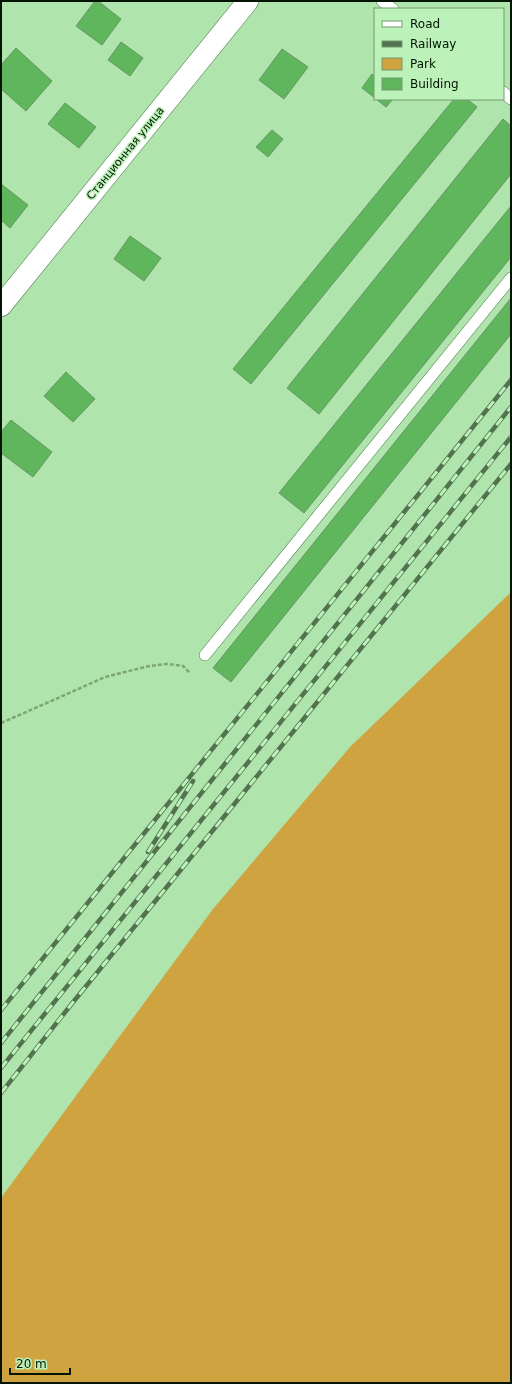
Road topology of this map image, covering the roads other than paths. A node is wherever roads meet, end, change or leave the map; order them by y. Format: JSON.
{"nodes":[{"id":1,"x":248,"y":1,"type":"edge"},
{"id":2,"x":382,"y":1,"type":"edge"},
{"id":3,"x":392,"y":8,"type":"edge"},
{"id":4,"x":511,"y":278,"type":"edge"},
{"id":5,"x":1,"y":306,"type":"edge"},
{"id":6,"x":205,"y":655,"type":"dead end"}],
"edges":[{"from":1,"to":5,"type":"street","name":"Станционная улица"},
{"from":2,"to":3,"type":"lane"},
{"from":4,"to":6,"type":"lane"}]}
